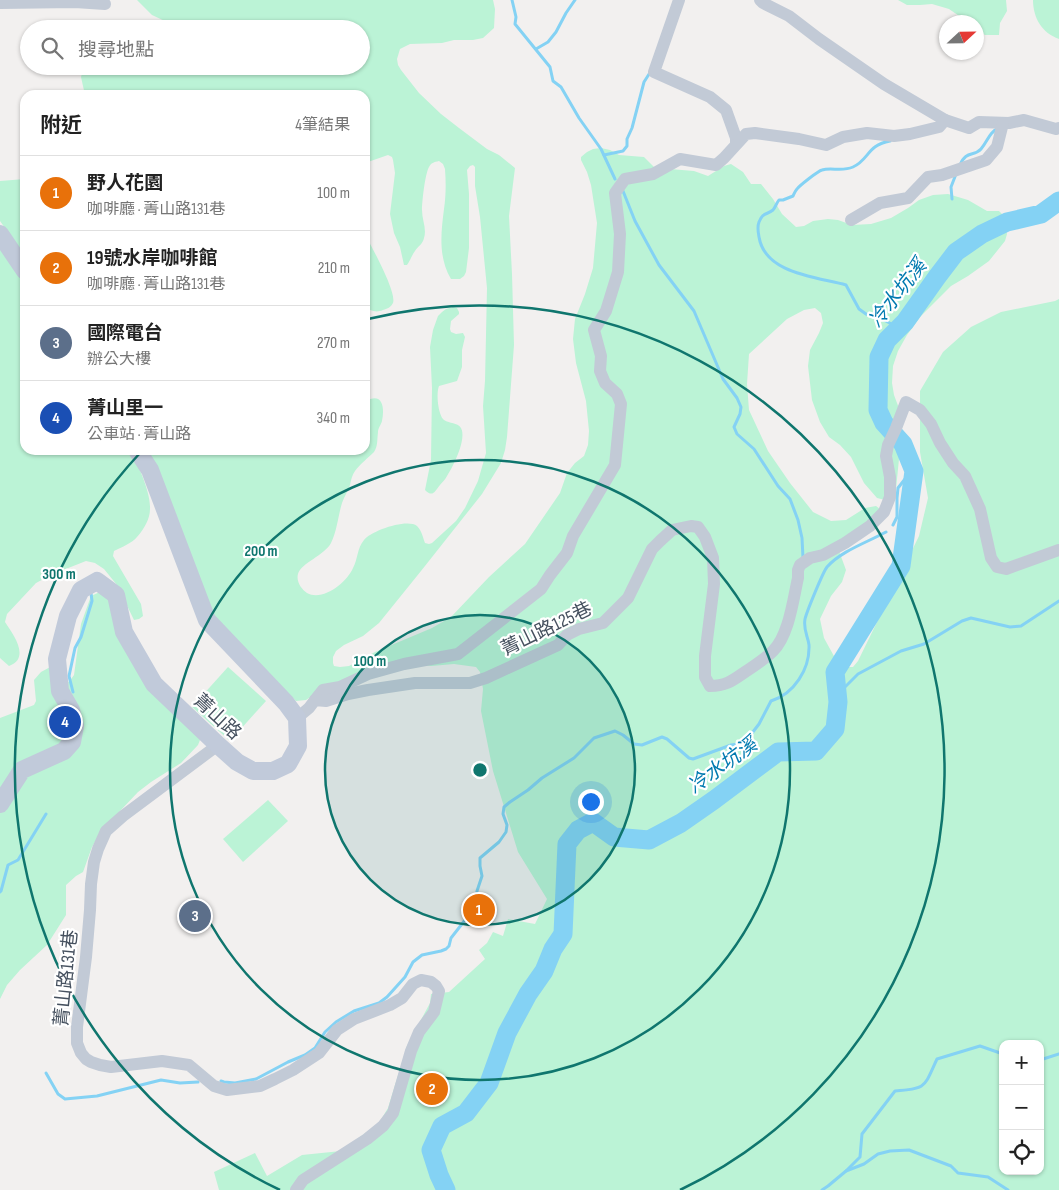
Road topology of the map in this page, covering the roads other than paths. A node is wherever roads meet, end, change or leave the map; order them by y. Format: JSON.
{"nodes":[{"id":1,"x":679,"y":0,"type":"edge"},
{"id":2,"x":760,"y":0,"type":"edge"},
{"id":3,"x":0,"y":3,"type":"edge"},
{"id":4,"x":106,"y":4,"type":"dead end"},
{"id":5,"x":945,"y":120,"type":"junction"},
{"id":6,"x":1003,"y":123,"type":"junction"},
{"id":7,"x":1059,"y":128,"type":"edge"},
{"id":8,"x":736,"y":143,"type":"junction"},
{"id":9,"x":851,"y":220,"type":"dead end"},
{"id":10,"x":0,"y":234,"type":"edge"},
{"id":11,"x":20,"y":264,"type":"edge"},
{"id":12,"x":140,"y":455,"type":"edge"},
{"id":13,"x":1059,"y":550,"type":"edge"},
{"id":14,"x":315,"y":700,"type":"junction"},
{"id":15,"x":297,"y":718,"type":"junction"},
{"id":16,"x":218,"y":746,"type":"junction"},
{"id":17,"x":0,"y":804,"type":"edge"},
{"id":18,"x":296,"y":1190,"type":"edge"}],
"edges":[{"from":1,"to":8,"type":"street"},
{"from":2,"to":5,"type":"street"},
{"from":3,"to":4,"type":"street"},
{"from":5,"to":6,"type":"street"},
{"from":5,"to":8,"type":"street"},
{"from":6,"to":7,"type":"street"},
{"from":6,"to":9,"type":"street"},
{"from":8,"to":14,"type":"street"},
{"from":10,"to":11,"type":"street"},
{"from":12,"to":15,"type":"street"},
{"from":13,"to":14,"type":"street","name":"菁山路125巷"},
{"from":14,"to":15,"type":"street"},
{"from":15,"to":16,"type":"street","name":"菁山路"},
{"from":16,"to":17,"type":"street","name":"菁山路"},
{"from":16,"to":18,"type":"street","name":"菁山路131巷"}]}
